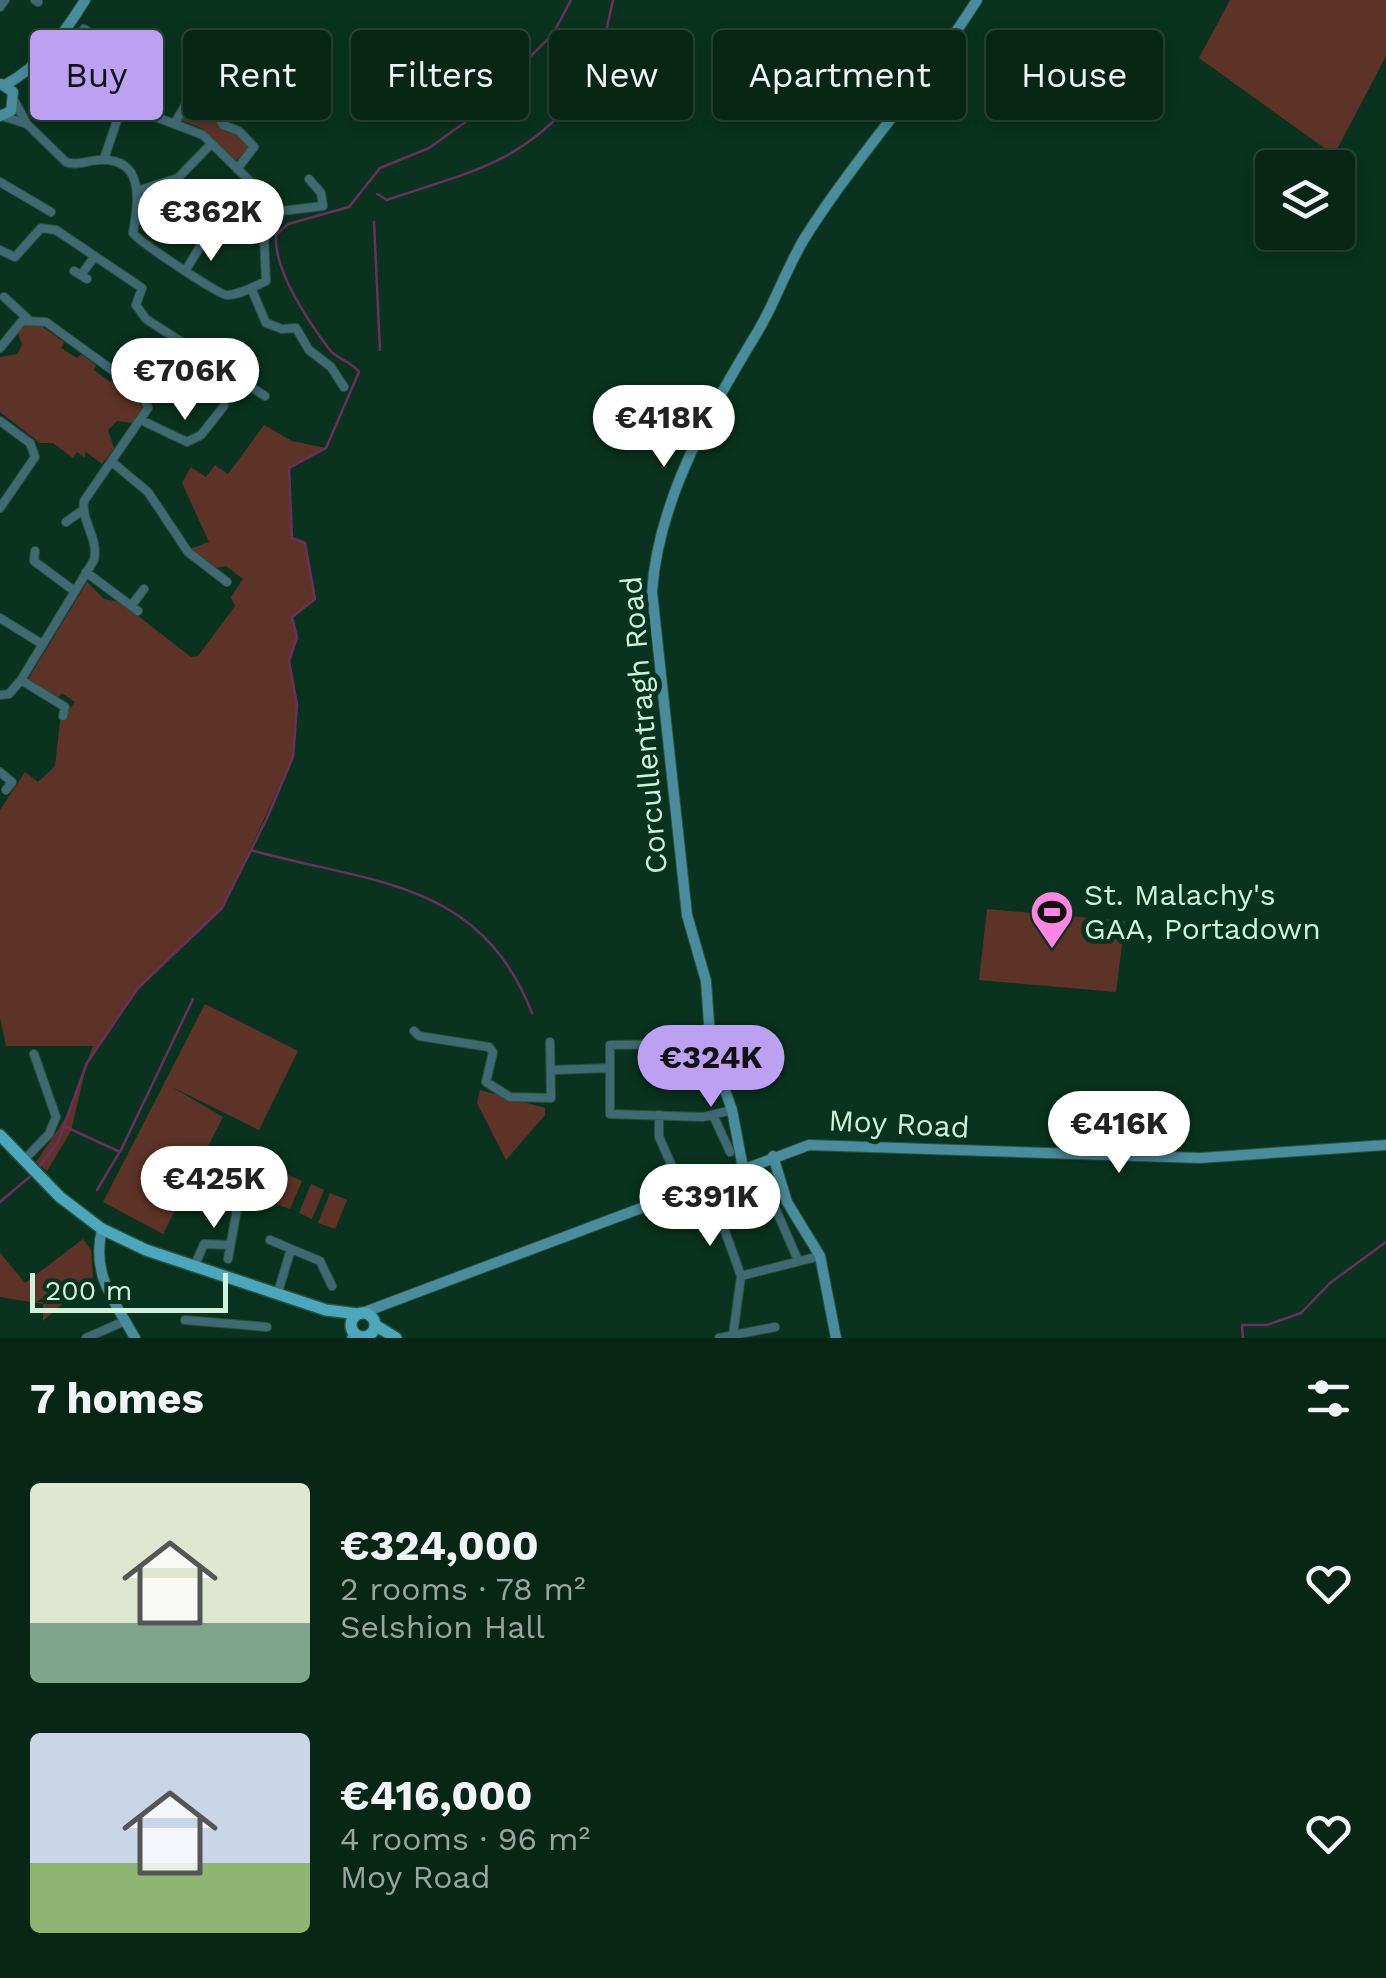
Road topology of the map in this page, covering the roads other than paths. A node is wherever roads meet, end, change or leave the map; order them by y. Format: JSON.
{"nodes":[{"id":1,"x":6,"y":0,"type":"edge"},
{"id":2,"x":85,"y":0,"type":"edge"},
{"id":3,"x":977,"y":0,"type":"edge"},
{"id":4,"x":0,"y":8,"type":"edge"},
{"id":5,"x":24,"y":74,"type":"junction"},
{"id":6,"x":2,"y":84,"type":"edge"},
{"id":7,"x":15,"y":99,"type":"junction"},
{"id":8,"x":1,"y":116,"type":"edge"},
{"id":9,"x":163,"y":117,"type":"edge"},
{"id":10,"x":115,"y":120,"type":"edge"},
{"id":11,"x":176,"y":121,"type":"junction"},
{"id":12,"x":27,"y":124,"type":"junction"},
{"id":13,"x":211,"y":144,"type":"junction"},
{"id":14,"x":104,"y":159,"type":"junction"},
{"id":15,"x":237,"y":168,"type":"junction"},
{"id":16,"x":178,"y":178,"type":"junction"},
{"id":17,"x":308,"y":180,"type":"dead end"},
{"id":18,"x":0,"y":182,"type":"edge"},
{"id":19,"x":140,"y":190,"type":"junction"},
{"id":20,"x":51,"y":212,"type":"dead end"},
{"id":21,"x":265,"y":213,"type":"junction"},
{"id":22,"x":0,"y":250,"type":"edge"},
{"id":23,"x":95,"y":256,"type":"junction"},
{"id":24,"x":187,"y":268,"type":"junction"},
{"id":25,"x":81,"y":275,"type":"dead end"},
{"id":26,"x":251,"y":288,"type":"junction"},
{"id":27,"x":4,"y":297,"type":"dead end"},
{"id":28,"x":28,"y":319,"type":"junction"},
{"id":29,"x":0,"y":348,"type":"edge"},
{"id":30,"x":350,"y":372,"type":"dead end"},
{"id":31,"x":265,"y":396,"type":"dead end"},
{"id":32,"x":224,"y":406,"type":"dead end"},
{"id":33,"x":0,"y":421,"type":"edge"},
{"id":34,"x":143,"y":421,"type":"junction"},
{"id":35,"x":112,"y":462,"type":"junction"},
{"id":36,"x":0,"y":508,"type":"edge"},
{"id":37,"x":83,"y":510,"type":"junction"},
{"id":38,"x":66,"y":522,"type":"dead end"},
{"id":39,"x":35,"y":550,"type":"dead end"},
{"id":40,"x":86,"y":572,"type":"junction"},
{"id":41,"x":227,"y":582,"type":"dead end"},
{"id":42,"x":144,"y":589,"type":"dead end"},
{"id":43,"x":73,"y":590,"type":"junction"},
{"id":44,"x":0,"y":618,"type":"edge"},
{"id":45,"x":42,"y":644,"type":"junction"},
{"id":46,"x":21,"y":680,"type":"junction"},
{"id":47,"x":0,"y":696,"type":"edge"},
{"id":48,"x":63,"y":716,"type":"dead end"},
{"id":49,"x":0,"y":772,"type":"edge"},
{"id":50,"x":6,"y":790,"type":"dead end"},
{"id":51,"x":417,"y":1038,"type":"dead end"},
{"id":52,"x":550,"y":1042,"type":"dead end"},
{"id":53,"x":686,"y":1044,"type":"dead end"},
{"id":54,"x":34,"y":1054,"type":"dead end"},
{"id":55,"x":609,"y":1068,"type":"junction"},
{"id":56,"x":552,"y":1070,"type":"junction"},
{"id":57,"x":732,"y":1110,"type":"junction"},
{"id":58,"x":659,"y":1115,"type":"junction"},
{"id":59,"x":712,"y":1115,"type":"junction"},
{"id":60,"x":2,"y":1139,"type":"edge"},
{"id":61,"x":1386,"y":1145,"type":"edge"},
{"id":62,"x":730,"y":1152,"type":"dead end"},
{"id":63,"x":773,"y":1156,"type":"junction"},
{"id":64,"x":28,"y":1164,"type":"junction"},
{"id":65,"x":684,"y":1168,"type":"dead end"},
{"id":66,"x":743,"y":1168,"type":"junction"},
{"id":67,"x":763,"y":1192,"type":"dead end"},
{"id":68,"x":728,"y":1210,"type":"dead end"},
{"id":69,"x":223,"y":1214,"type":"dead end"},
{"id":70,"x":102,"y":1230,"type":"junction"},
{"id":71,"x":270,"y":1240,"type":"dead end"},
{"id":72,"x":230,"y":1245,"type":"junction"},
{"id":73,"x":291,"y":1249,"type":"junction"},
{"id":74,"x":820,"y":1256,"type":"junction"},
{"id":75,"x":228,"y":1260,"type":"dead end"},
{"id":76,"x":798,"y":1260,"type":"junction"},
{"id":77,"x":195,"y":1265,"type":"junction"},
{"id":78,"x":741,"y":1276,"type":"junction"},
{"id":79,"x":319,"y":1284,"type":"dead end"},
{"id":80,"x":278,"y":1292,"type":"junction"},
{"id":81,"x":380,"y":1308,"type":"junction"},
{"id":82,"x":326,"y":1310,"type":"junction"},
{"id":83,"x":360,"y":1314,"type":"junction"},
{"id":84,"x":185,"y":1320,"type":"dead end"},
{"id":85,"x":126,"y":1321,"type":"junction"},
{"id":86,"x":220,"y":1323,"type":"junction"},
{"id":87,"x":267,"y":1327,"type":"dead end"},
{"id":88,"x":775,"y":1328,"type":"dead end"},
{"id":89,"x":366,"y":1333,"type":"edge"},
{"id":90,"x":733,"y":1336,"type":"junction"},
{"id":91,"x":86,"y":1338,"type":"edge"},
{"id":92,"x":135,"y":1338,"type":"edge"},
{"id":93,"x":219,"y":1338,"type":"edge"},
{"id":94,"x":396,"y":1338,"type":"edge"},
{"id":95,"x":719,"y":1338,"type":"edge"},
{"id":96,"x":836,"y":1338,"type":"edge"}],
"edges":[{"from":1,"to":4,"type":"street"},
{"from":2,"to":5,"type":"street"},
{"from":3,"to":57,"type":"street","name":"Corcullentragh Road"},
{"from":5,"to":6,"type":"street"},
{"from":5,"to":7,"type":"street"},
{"from":6,"to":7,"type":"street"},
{"from":7,"to":8,"type":"street"},
{"from":7,"to":12,"type":"street"},
{"from":8,"to":12,"type":"street"},
{"from":9,"to":11,"type":"street"},
{"from":10,"to":14,"type":"street"},
{"from":11,"to":13,"type":"street"},
{"from":11,"to":15,"type":"street"},
{"from":12,"to":14,"type":"street"},
{"from":13,"to":15,"type":"street"},
{"from":13,"to":16,"type":"street"},
{"from":14,"to":19,"type":"street"},
{"from":15,"to":21,"type":"street"},
{"from":16,"to":19,"type":"street"},
{"from":16,"to":24,"type":"street"},
{"from":17,"to":21,"type":"street"},
{"from":18,"to":20,"type":"street"},
{"from":19,"to":24,"type":"street"},
{"from":21,"to":26,"type":"street"},
{"from":22,"to":23,"type":"street"},
{"from":23,"to":25,"type":"street"},
{"from":23,"to":31,"type":"street"},
{"from":24,"to":26,"type":"street"},
{"from":26,"to":30,"type":"street"},
{"from":27,"to":28,"type":"street"},
{"from":28,"to":29,"type":"street"},
{"from":28,"to":34,"type":"street"},
{"from":32,"to":34,"type":"street"},
{"from":33,"to":36,"type":"street"},
{"from":34,"to":35,"type":"street"},
{"from":35,"to":37,"type":"street"},
{"from":35,"to":41,"type":"street"},
{"from":37,"to":38,"type":"street"},
{"from":37,"to":40,"type":"street"},
{"from":39,"to":43,"type":"street"},
{"from":40,"to":42,"type":"street"},
{"from":40,"to":43,"type":"street"},
{"from":43,"to":45,"type":"street"},
{"from":44,"to":45,"type":"street"},
{"from":45,"to":46,"type":"street"},
{"from":46,"to":47,"type":"street"},
{"from":46,"to":48,"type":"street"},
{"from":49,"to":50,"type":"street"},
{"from":51,"to":56,"type":"street"},
{"from":52,"to":56,"type":"street"},
{"from":53,"to":55,"type":"street"},
{"from":54,"to":64,"type":"street"},
{"from":55,"to":56,"type":"street"},
{"from":55,"to":58,"type":"street"},
{"from":57,"to":59,"type":"street"},
{"from":57,"to":66,"type":"street","name":"Corcullentragh Road"},
{"from":58,"to":59,"type":"street"},
{"from":58,"to":65,"type":"street"},
{"from":59,"to":62,"type":"street"},
{"from":60,"to":64,"type":"main road"},
{"from":61,"to":63,"type":"street","name":"Moy Road"},
{"from":63,"to":66,"type":"street","name":"Moy Road"},
{"from":63,"to":74,"type":"street"},
{"from":64,"to":70,"type":"main road"},
{"from":66,"to":81,"type":"street","name":"Moy Road"},
{"from":67,"to":76,"type":"street"},
{"from":68,"to":78,"type":"street"},
{"from":69,"to":72,"type":"street"},
{"from":70,"to":77,"type":"main road"},
{"from":70,"to":85,"type":"street"},
{"from":71,"to":73,"type":"street"},
{"from":72,"to":75,"type":"street"},
{"from":72,"to":77,"type":"street"},
{"from":73,"to":79,"type":"street"},
{"from":73,"to":80,"type":"street"},
{"from":74,"to":76,"type":"street"},
{"from":74,"to":96,"type":"street"},
{"from":76,"to":78,"type":"street"},
{"from":77,"to":80,"type":"main road"},
{"from":78,"to":90,"type":"street"},
{"from":80,"to":82,"type":"main road"},
{"from":81,"to":83,"type":"street","name":"Moy Road"},
{"from":81,"to":89,"type":"street"},
{"from":82,"to":83,"type":"main road"},
{"from":82,"to":89,"type":"main road"},
{"from":83,"to":89,"type":"main road"},
{"from":83,"to":89,"type":"main road"},
{"from":84,"to":86,"type":"street"},
{"from":85,"to":91,"type":"street"},
{"from":85,"to":92,"type":"street"},
{"from":86,"to":87,"type":"street"},
{"from":86,"to":93,"type":"street"},
{"from":88,"to":90,"type":"street"},
{"from":89,"to":94,"type":"main road"},
{"from":90,"to":95,"type":"street"}]}
